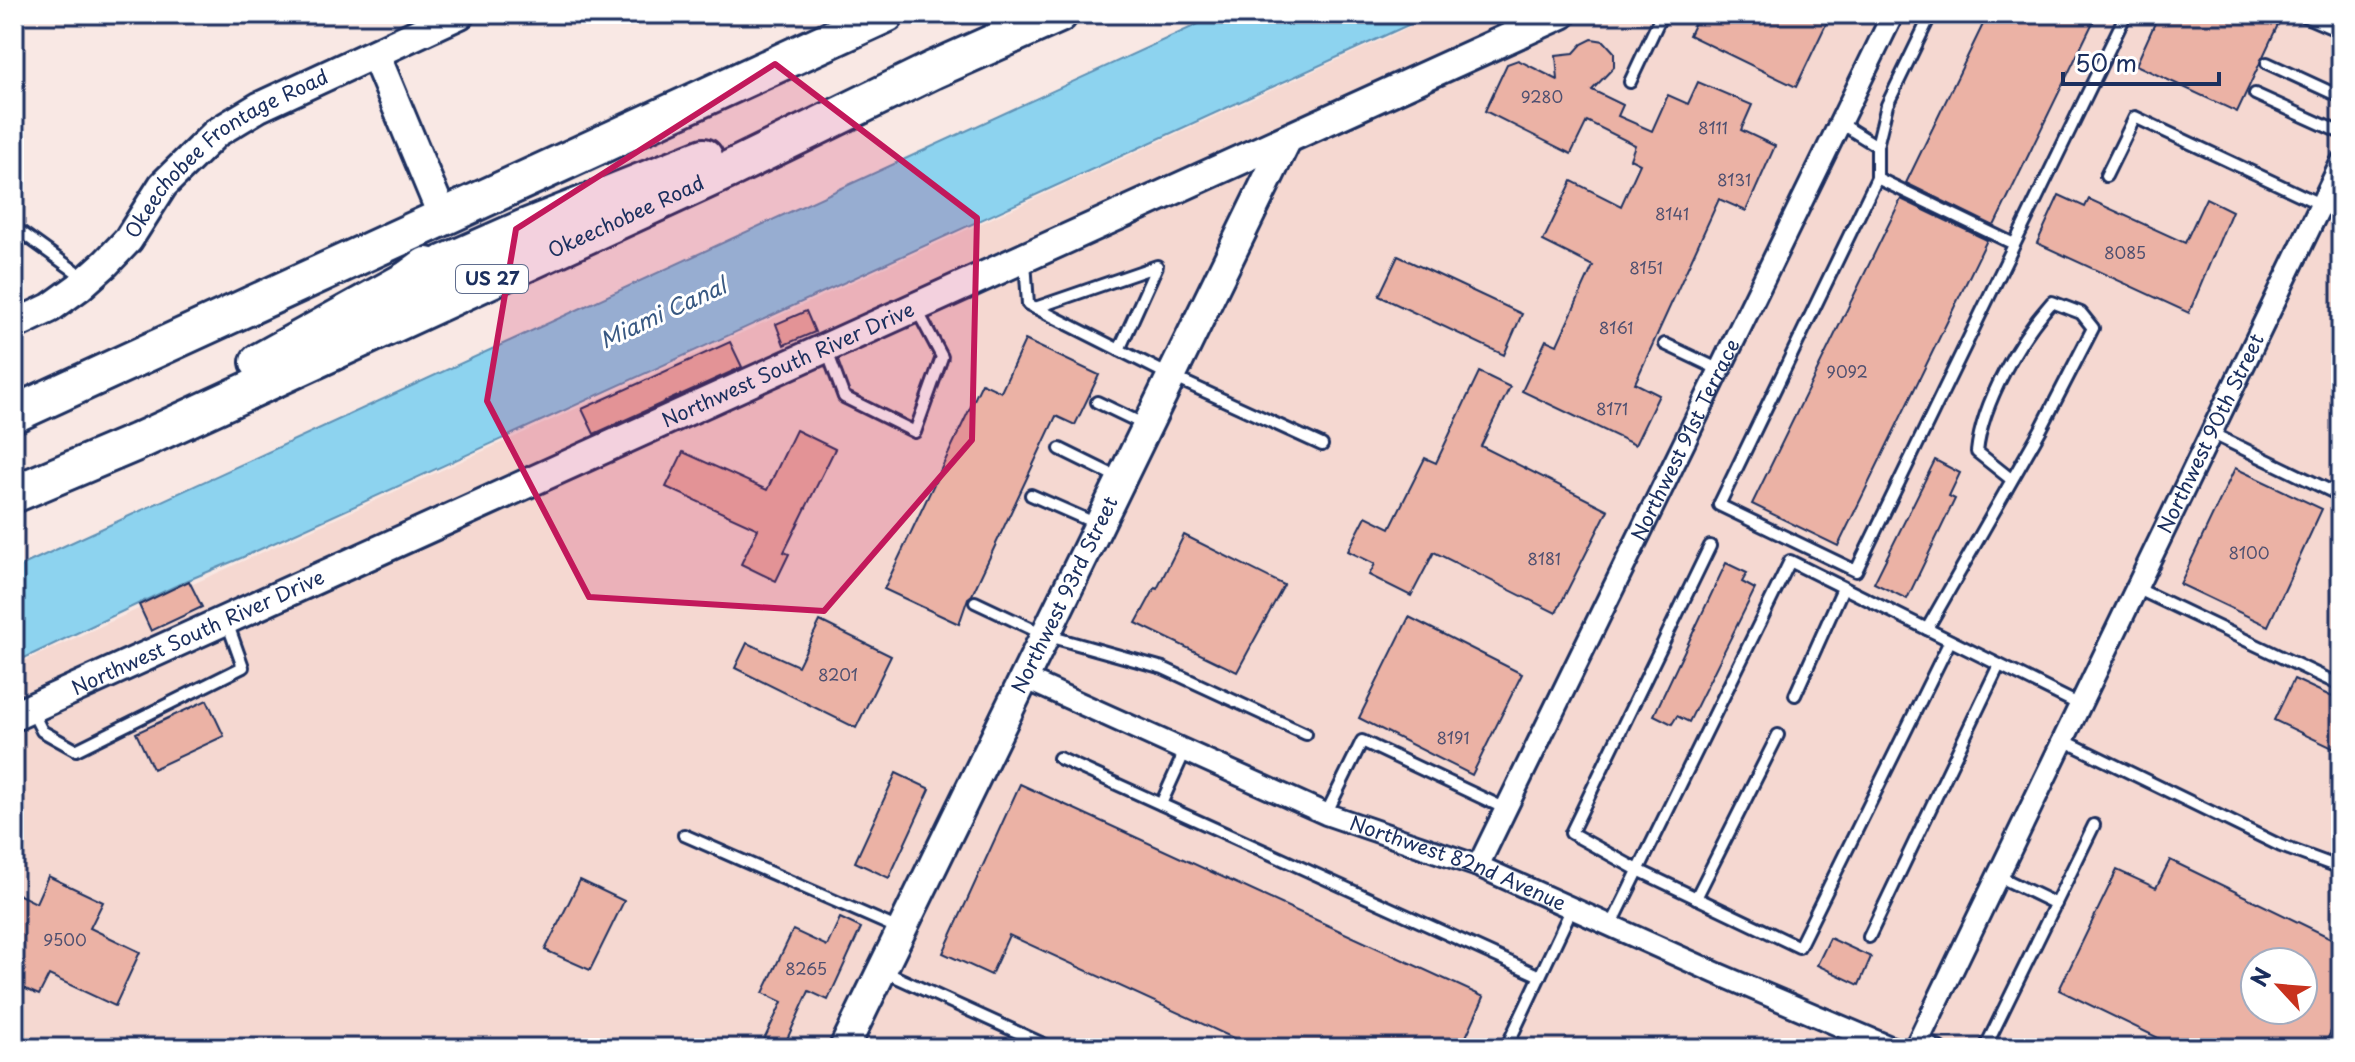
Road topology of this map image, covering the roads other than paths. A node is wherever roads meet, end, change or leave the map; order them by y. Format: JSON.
{"nodes":[{"id":1,"x":460,"y":14,"type":"edge"},
{"id":2,"x":886,"y":14,"type":"edge"},
{"id":3,"x":1059,"y":14,"type":"edge"},
{"id":4,"x":1562,"y":14,"type":"edge"},
{"id":5,"x":1662,"y":14,"type":"edge"},
{"id":6,"x":1893,"y":14,"type":"edge"},
{"id":7,"x":1931,"y":14,"type":"edge"},
{"id":8,"x":2126,"y":14,"type":"edge"},
{"id":9,"x":2299,"y":14,"type":"edge"},
{"id":10,"x":2341,"y":32,"type":"edge"},
{"id":11,"x":375,"y":54,"type":"junction"},
{"id":12,"x":2267,"y":63,"type":"dead end"},
{"id":13,"x":933,"y":70,"type":"junction"},
{"id":14,"x":1630,"y":82,"type":"dead end"},
{"id":15,"x":2255,"y":94,"type":"dead end"},
{"id":16,"x":2341,"y":97,"type":"edge"},
{"id":17,"x":1840,"y":123,"type":"junction"},
{"id":18,"x":2341,"y":133,"type":"edge"},
{"id":19,"x":1286,"y":141,"type":"junction"},
{"id":20,"x":1877,"y":146,"type":"junction"},
{"id":21,"x":2341,"y":163,"type":"edge"},
{"id":22,"x":2106,"y":176,"type":"dead end"},
{"id":23,"x":1877,"y":178,"type":"junction"},
{"id":24,"x":2321,"y":205,"type":"junction"},
{"id":25,"x":2341,"y":214,"type":"edge"},
{"id":26,"x":443,"y":217,"type":"junction"},
{"id":27,"x":14,"y":227,"type":"edge"},
{"id":28,"x":525,"y":228,"type":"junction"},
{"id":29,"x":2014,"y":244,"type":"junction"},
{"id":30,"x":1024,"y":259,"type":"junction"},
{"id":31,"x":87,"y":280,"type":"junction"},
{"id":32,"x":407,"y":280,"type":"junction"},
{"id":33,"x":916,"y":308,"type":"junction"},
{"id":34,"x":1035,"y":308,"type":"junction"},
{"id":35,"x":14,"y":325,"type":"edge"},
{"id":36,"x":1665,"y":344,"type":"dead end"},
{"id":37,"x":826,"y":349,"type":"junction"},
{"id":38,"x":1119,"y":350,"type":"junction"},
{"id":39,"x":1720,"y":370,"type":"junction"},
{"id":40,"x":1171,"y":376,"type":"junction"},
{"id":41,"x":1097,"y":402,"type":"dead end"},
{"id":42,"x":14,"y":414,"type":"edge"},
{"id":43,"x":1147,"y":426,"type":"junction"},
{"id":44,"x":2211,"y":433,"type":"junction"},
{"id":45,"x":1322,"y":445,"type":"dead end"},
{"id":46,"x":1060,"y":449,"type":"dead end"},
{"id":47,"x":46,"y":479,"type":"junction"},
{"id":48,"x":1121,"y":479,"type":"junction"},
{"id":49,"x":2012,"y":480,"type":"junction"},
{"id":50,"x":14,"y":494,"type":"edge"},
{"id":51,"x":1031,"y":495,"type":"dead end"},
{"id":52,"x":2341,"y":496,"type":"edge"},
{"id":53,"x":1098,"y":525,"type":"junction"},
{"id":54,"x":1710,"y":546,"type":"dead end"},
{"id":55,"x":1843,"y":588,"type":"junction"},
{"id":56,"x":2136,"y":588,"type":"junction"},
{"id":57,"x":975,"y":602,"type":"dead end"},
{"id":58,"x":226,"y":620,"type":"junction"},
{"id":59,"x":1927,"y":629,"type":"junction"},
{"id":60,"x":1045,"y":635,"type":"junction"},
{"id":61,"x":1950,"y":641,"type":"junction"},
{"id":62,"x":1999,"y":665,"type":"junction"},
{"id":63,"x":1024,"y":678,"type":"junction"},
{"id":64,"x":2341,"y":683,"type":"edge"},
{"id":65,"x":1795,"y":695,"type":"dead end"},
{"id":66,"x":2080,"y":705,"type":"junction"},
{"id":67,"x":22,"y":712,"type":"edge"},
{"id":68,"x":1306,"y":734,"type":"dead end"},
{"id":69,"x":1778,"y":735,"type":"dead end"},
{"id":70,"x":2063,"y":740,"type":"junction"},
{"id":71,"x":1185,"y":751,"type":"junction"},
{"id":72,"x":1059,"y":758,"type":"dead end"},
{"id":73,"x":1161,"y":804,"type":"junction"},
{"id":74,"x":1506,"y":809,"type":"junction"},
{"id":75,"x":1326,"y":814,"type":"junction"},
{"id":76,"x":2094,"y":825,"type":"dead end"},
{"id":77,"x":684,"y":835,"type":"dead end"},
{"id":78,"x":1478,"y":866,"type":"junction"},
{"id":79,"x":2341,"y":868,"type":"edge"},
{"id":80,"x":1638,"y":870,"type":"junction"},
{"id":81,"x":1998,"y":876,"type":"junction"},
{"id":82,"x":1696,"y":898,"type":"junction"},
{"id":83,"x":2056,"y":904,"type":"junction"},
{"id":84,"x":1572,"y":908,"type":"junction"},
{"id":85,"x":1611,"y":926,"type":"junction"},
{"id":86,"x":901,"y":930,"type":"junction"},
{"id":87,"x":1869,"y":937,"type":"dead end"},
{"id":88,"x":881,"y":971,"type":"junction"},
{"id":89,"x":1540,"y":976,"type":"junction"},
{"id":90,"x":1917,"y":1043,"type":"edge"},
{"id":91,"x":844,"y":1048,"type":"edge"},
{"id":92,"x":1052,"y":1048,"type":"edge"},
{"id":93,"x":1506,"y":1048,"type":"edge"},
{"id":94,"x":1892,"y":1048,"type":"edge"},
{"id":95,"x":1940,"y":1048,"type":"edge"},
{"id":96,"x":1985,"y":1048,"type":"edge"}],
"edges":[{"from":1,"to":11,"type":"street","name":"Okeechobee Frontage Road"},
{"from":2,"to":26,"type":"highway"},
{"from":3,"to":13,"type":"highway","name":"Okeechobee Road","number":"US 27"},
{"from":4,"to":19,"type":"street","name":"Northwest South River Drive"},
{"from":5,"to":14,"type":"lane"},
{"from":6,"to":17,"type":"street","name":"Northwest 91st Terrace"},
{"from":7,"to":20,"type":"lane"},
{"from":8,"to":29,"type":"lane"},
{"from":9,"to":10,"type":"lane"},
{"from":11,"to":26,"type":"street"},
{"from":11,"to":31,"type":"street","name":"Okeechobee Frontage Road"},
{"from":12,"to":16,"type":"lane"},
{"from":13,"to":28,"type":"highway"},
{"from":13,"to":47,"type":"highway","name":"Okeechobee Road","number":"US 27"},
{"from":15,"to":18,"type":"lane"},
{"from":17,"to":20,"type":"lane"},
{"from":17,"to":39,"type":"street","name":"Northwest 91st Terrace"},
{"from":19,"to":30,"type":"street","name":"Northwest South River Drive"},
{"from":19,"to":40,"type":"street","name":"Northwest 93rd Street"},
{"from":20,"to":23,"type":"lane"},
{"from":21,"to":24,"type":"street","name":"Northwest 90th Street"},
{"from":22,"to":24,"type":"lane"},
{"from":23,"to":29,"type":"lane"},
{"from":23,"to":29,"type":"lane"},
{"from":24,"to":25,"type":"lane"},
{"from":24,"to":44,"type":"street","name":"Northwest 90th Street"},
{"from":26,"to":28,"type":"highway"},
{"from":26,"to":32,"type":"highway"},
{"from":26,"to":42,"type":"highway"},
{"from":27,"to":31,"type":"lane"},
{"from":28,"to":32,"type":"highway"},
{"from":30,"to":33,"type":"street","name":"Northwest South River Drive"},
{"from":30,"to":34,"type":"lane"},
{"from":31,"to":35,"type":"street","name":"Okeechobee Frontage Road"},
{"from":32,"to":47,"type":"highway"},
{"from":33,"to":37,"type":"street","name":"Northwest South River Drive"},
{"from":33,"to":37,"type":"lane"},
{"from":34,"to":38,"type":"lane"},
{"from":34,"to":38,"type":"lane"},
{"from":36,"to":39,"type":"lane"},
{"from":37,"to":58,"type":"street","name":"Northwest South River Drive"},
{"from":38,"to":40,"type":"lane"},
{"from":39,"to":74,"type":"street","name":"Northwest 91st Terrace"},
{"from":40,"to":43,"type":"street","name":"Northwest 93rd Street"},
{"from":40,"to":45,"type":"lane"},
{"from":41,"to":43,"type":"lane"},
{"from":43,"to":48,"type":"street","name":"Northwest 93rd Street"},
{"from":44,"to":52,"type":"lane"},
{"from":44,"to":56,"type":"street","name":"Northwest 90th Street"},
{"from":46,"to":48,"type":"lane"},
{"from":47,"to":50,"type":"highway","name":"Okeechobee Road","number":"US 27"},
{"from":48,"to":53,"type":"street","name":"Northwest 93rd Street"},
{"from":49,"to":49,"type":"lane"},
{"from":49,"to":59,"type":"lane"},
{"from":51,"to":53,"type":"lane"},
{"from":53,"to":60,"type":"street","name":"Northwest 93rd Street"},
{"from":54,"to":80,"type":"lane"},
{"from":55,"to":59,"type":"lane"},
{"from":55,"to":65,"type":"lane"},
{"from":55,"to":80,"type":"lane"},
{"from":56,"to":64,"type":"lane"},
{"from":56,"to":66,"type":"street","name":"Northwest 90th Street"},
{"from":57,"to":60,"type":"lane"},
{"from":58,"to":67,"type":"street","name":"Northwest South River Drive"},
{"from":58,"to":67,"type":"lane"},
{"from":59,"to":61,"type":"lane"},
{"from":60,"to":63,"type":"street","name":"Northwest 93rd Street"},
{"from":60,"to":68,"type":"lane"},
{"from":61,"to":62,"type":"lane"},
{"from":61,"to":82,"type":"lane"},
{"from":62,"to":66,"type":"lane"},
{"from":62,"to":87,"type":"lane"},
{"from":63,"to":71,"type":"street","name":"Northwest 82nd Avenue"},
{"from":63,"to":86,"type":"street","name":"Northwest 93rd Street"},
{"from":66,"to":70,"type":"street"},
{"from":69,"to":82,"type":"lane"},
{"from":70,"to":79,"type":"lane"},
{"from":70,"to":81,"type":"street"},
{"from":71,"to":73,"type":"lane"},
{"from":71,"to":75,"type":"street","name":"Northwest 82nd Avenue"},
{"from":72,"to":73,"type":"lane"},
{"from":73,"to":89,"type":"lane"},
{"from":74,"to":75,"type":"lane"},
{"from":74,"to":78,"type":"street","name":"Northwest 91st Terrace"},
{"from":75,"to":78,"type":"street","name":"Northwest 82nd Avenue"},
{"from":76,"to":83,"type":"lane"},
{"from":77,"to":86,"type":"lane"},
{"from":78,"to":84,"type":"street","name":"Northwest 82nd Avenue"},
{"from":80,"to":82,"type":"lane"},
{"from":80,"to":85,"type":"lane"},
{"from":81,"to":83,"type":"lane"},
{"from":81,"to":90,"type":"street"},
{"from":83,"to":96,"type":"lane"},
{"from":84,"to":85,"type":"street","name":"Northwest 82nd Avenue"},
{"from":84,"to":89,"type":"lane"},
{"from":85,"to":94,"type":"street","name":"Northwest 82nd Avenue"},
{"from":86,"to":88,"type":"street","name":"Northwest 93rd Street"},
{"from":88,"to":91,"type":"street","name":"Northwest 93rd Street"},
{"from":88,"to":92,"type":"lane"},
{"from":89,"to":93,"type":"lane"},
{"from":90,"to":95,"type":"lane"}]}
